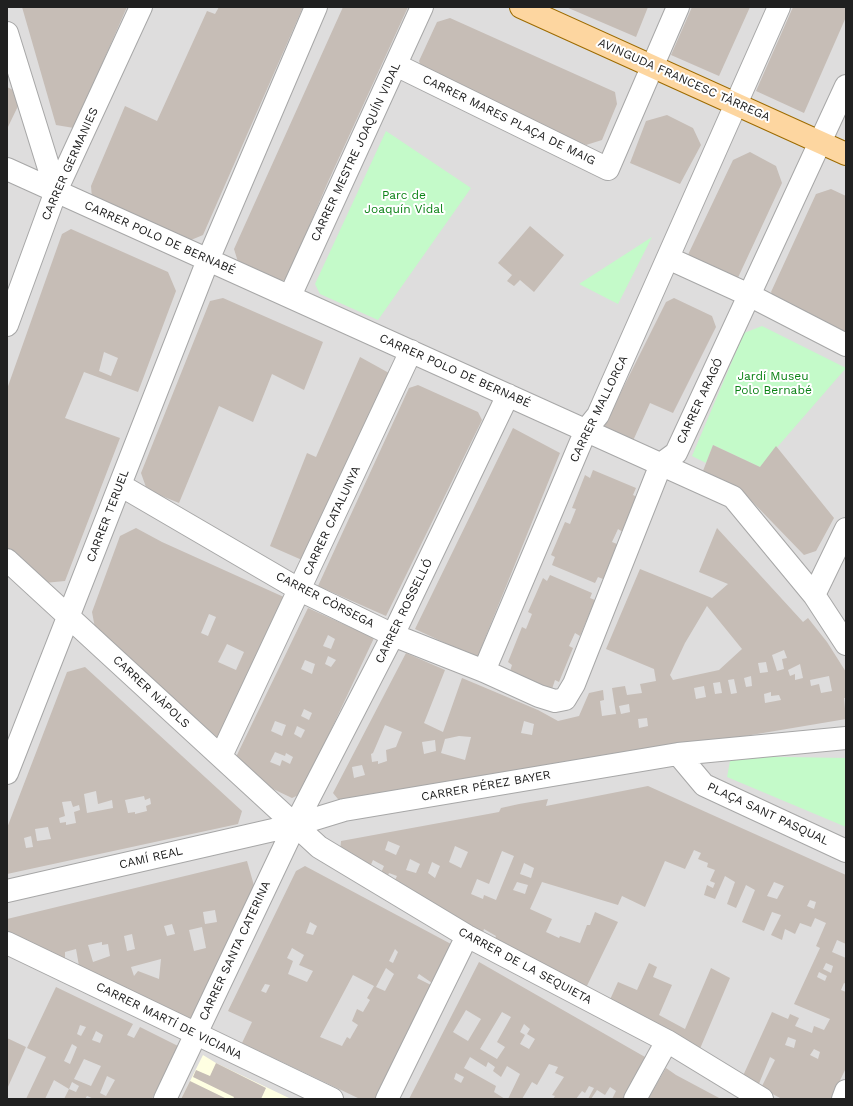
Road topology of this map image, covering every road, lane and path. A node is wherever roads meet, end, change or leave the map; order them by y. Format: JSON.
{"nodes":[{"id":1,"x":141,"y":7,"type":"edge"},
{"id":2,"x":316,"y":7,"type":"edge"},
{"id":3,"x":422,"y":7,"type":"edge"},
{"id":4,"x":521,"y":7,"type":"edge"},
{"id":5,"x":678,"y":7,"type":"edge"},
{"id":6,"x":779,"y":7,"type":"edge"},
{"id":7,"x":7,"y":33,"type":"edge"},
{"id":8,"x":396,"y":65,"type":"junction"},
{"id":9,"x":652,"y":66,"type":"junction"},
{"id":10,"x":846,"y":86,"type":"edge"},
{"id":11,"x":736,"y":104,"type":"junction"},
{"id":12,"x":821,"y":142,"type":"junction"},
{"id":13,"x":846,"y":154,"type":"edge"},
{"id":14,"x":7,"y":169,"type":"edge"},
{"id":15,"x":56,"y":191,"type":"junction"},
{"id":16,"x":668,"y":258,"type":"junction"},
{"id":17,"x":208,"y":260,"type":"junction"},
{"id":18,"x":749,"y":295,"type":"junction"},
{"id":19,"x":290,"y":296,"type":"junction"},
{"id":20,"x":7,"y":325,"type":"edge"},
{"id":21,"x":846,"y":345,"type":"edge"},
{"id":22,"x":411,"y":351,"type":"junction"},
{"id":23,"x":508,"y":395,"type":"junction"},
{"id":24,"x":586,"y":430,"type":"junction"},
{"id":25,"x":661,"y":464,"type":"junction"},
{"id":26,"x":120,"y":485,"type":"junction"},
{"id":27,"x":846,"y":529,"type":"edge"},
{"id":28,"x":7,"y":560,"type":"edge"},
{"id":29,"x":300,"y":590,"type":"junction"},
{"id":30,"x":814,"y":595,"type":"junction"},
{"id":31,"x":69,"y":615,"type":"junction"},
{"id":32,"x":393,"y":635,"type":"junction"},
{"id":33,"x":846,"y":644,"type":"edge"},
{"id":34,"x":484,"y":671,"type":"junction"},
{"id":35,"x":846,"y":738,"type":"edge"},
{"id":36,"x":678,"y":754,"type":"junction"},
{"id":37,"x":221,"y":756,"type":"junction"},
{"id":38,"x":8,"y":767,"type":"edge"},
{"id":39,"x":295,"y":825,"type":"junction"},
{"id":40,"x":846,"y":851,"type":"edge"},
{"id":41,"x":7,"y":891,"type":"edge"},
{"id":42,"x":467,"y":936,"type":"junction"},
{"id":43,"x":7,"y":943,"type":"edge"},
{"id":44,"x":196,"y":1034,"type":"junction"},
{"id":45,"x":667,"y":1041,"type":"junction"},
{"id":46,"x":846,"y":1091,"type":"edge"},
{"id":47,"x":165,"y":1099,"type":"edge"},
{"id":48,"x":332,"y":1099,"type":"edge"},
{"id":49,"x":387,"y":1099,"type":"edge"},
{"id":50,"x":635,"y":1099,"type":"edge"},
{"id":51,"x":762,"y":1099,"type":"edge"},
{"id":52,"x":842,"y":1099,"type":"edge"}],
"edges":[{"from":1,"to":15,"type":"street","name":"CARRER GERMANIES"},
{"from":2,"to":17,"type":"street","name":"CARRER TERUEL"},
{"from":3,"to":8,"type":"street","name":"CARRER MESTRE JOAQUÍN VIDAL"},
{"from":4,"to":9,"type":"main road","name":"AVINGUDA FRANCESC TÀRREGA"},
{"from":5,"to":9,"type":"street"},
{"from":6,"to":11,"type":"street","name":"CARRER MALLORCA"},
{"from":7,"to":15,"type":"street"},
{"from":8,"to":9,"type":"street","name":"CARRER MARES PLAÇA DE MAIG"},
{"from":8,"to":19,"type":"street","name":"CARRER MESTRE JOAQUÍN VIDAL"},
{"from":9,"to":11,"type":"main road","name":"AVINGUDA FRANCESC TÀRREGA"},
{"from":10,"to":12,"type":"street","name":"CARRER ARAGÓ"},
{"from":11,"to":12,"type":"main road","name":"AVINGUDA FRANCESC TÀRREGA"},
{"from":11,"to":16,"type":"street","name":"CARRER MALLORCA"},
{"from":12,"to":13,"type":"main road","name":"AVINGUDA FRANCESC TÀRREGA"},
{"from":12,"to":18,"type":"street","name":"CARRER ARAGÓ"},
{"from":14,"to":15,"type":"street","name":"CARRER POLO DE BERNABÉ"},
{"from":15,"to":17,"type":"street","name":"CARRER POLO DE BERNABÉ"},
{"from":15,"to":20,"type":"street","name":"CARRER GERMANIES"},
{"from":16,"to":18,"type":"street"},
{"from":16,"to":24,"type":"street","name":"CARRER MALLORCA"},
{"from":17,"to":19,"type":"street","name":"CARRER POLO DE BERNABÉ"},
{"from":17,"to":26,"type":"street","name":"CARRER TERUEL"},
{"from":18,"to":21,"type":"street"},
{"from":18,"to":25,"type":"street","name":"CARRER ARAGÓ"},
{"from":19,"to":22,"type":"street","name":"CARRER POLO DE BERNABÉ"},
{"from":22,"to":23,"type":"street","name":"CARRER POLO DE BERNABÉ"},
{"from":22,"to":29,"type":"street","name":"CARRER CATALUNYA"},
{"from":23,"to":24,"type":"street","name":"CARRER POLO DE BERNABÉ"},
{"from":23,"to":32,"type":"street","name":"CARRER ROSSELLÓ"},
{"from":24,"to":25,"type":"street","name":"CARRER POLO DE BERNABÉ"},
{"from":24,"to":34,"type":"street","name":"CARRER MALLORCA"},
{"from":25,"to":30,"type":"street","name":"CARRER POLO DE BERNABÉ"},
{"from":25,"to":34,"type":"street","name":"CARRER CÒRSEGA"},
{"from":26,"to":29,"type":"street","name":"CARRER CÒRSEGA"},
{"from":26,"to":31,"type":"street","name":"CARRER TERUEL"},
{"from":27,"to":30,"type":"street"},
{"from":28,"to":31,"type":"street","name":"CARRER NÀPOLS"},
{"from":29,"to":32,"type":"street","name":"CARRER CÒRSEGA"},
{"from":29,"to":37,"type":"street","name":"CARRER CATALUNYA"},
{"from":30,"to":33,"type":"street","name":"CARRER POLO DE BERNABÉ"},
{"from":31,"to":37,"type":"street","name":"CARRER NÀPOLS"},
{"from":31,"to":38,"type":"street","name":"CARRER TERUEL"},
{"from":32,"to":34,"type":"street","name":"CARRER CÒRSEGA"},
{"from":32,"to":39,"type":"street","name":"CARRER ROSSELLÓ"},
{"from":35,"to":36,"type":"street"},
{"from":36,"to":39,"type":"street","name":"CARRER PÉREZ BAYER"},
{"from":36,"to":40,"type":"street","name":"PLAÇA SANT PASQUAL"},
{"from":37,"to":39,"type":"street","name":"CARRER NÀPOLS"},
{"from":39,"to":41,"type":"street","name":"CAMÍ REAL"},
{"from":39,"to":42,"type":"street","name":"CARRER DE LA SEQUIETA"},
{"from":39,"to":44,"type":"street","name":"CARRER SANTA CATERINA"},
{"from":42,"to":45,"type":"street","name":"CARRER DE LA SEQUIETA"},
{"from":42,"to":49,"type":"street"},
{"from":43,"to":44,"type":"street","name":"CARRER MARTÍ DE VICIANA"},
{"from":44,"to":47,"type":"street","name":"CARRER SANTA CATERINA"},
{"from":44,"to":48,"type":"street","name":"CARRER MARTÍ DE VICIANA"},
{"from":45,"to":50,"type":"street"},
{"from":45,"to":51,"type":"street","name":"CARRER DE LA SEQUIETA"},
{"from":46,"to":52,"type":"street"}]}
